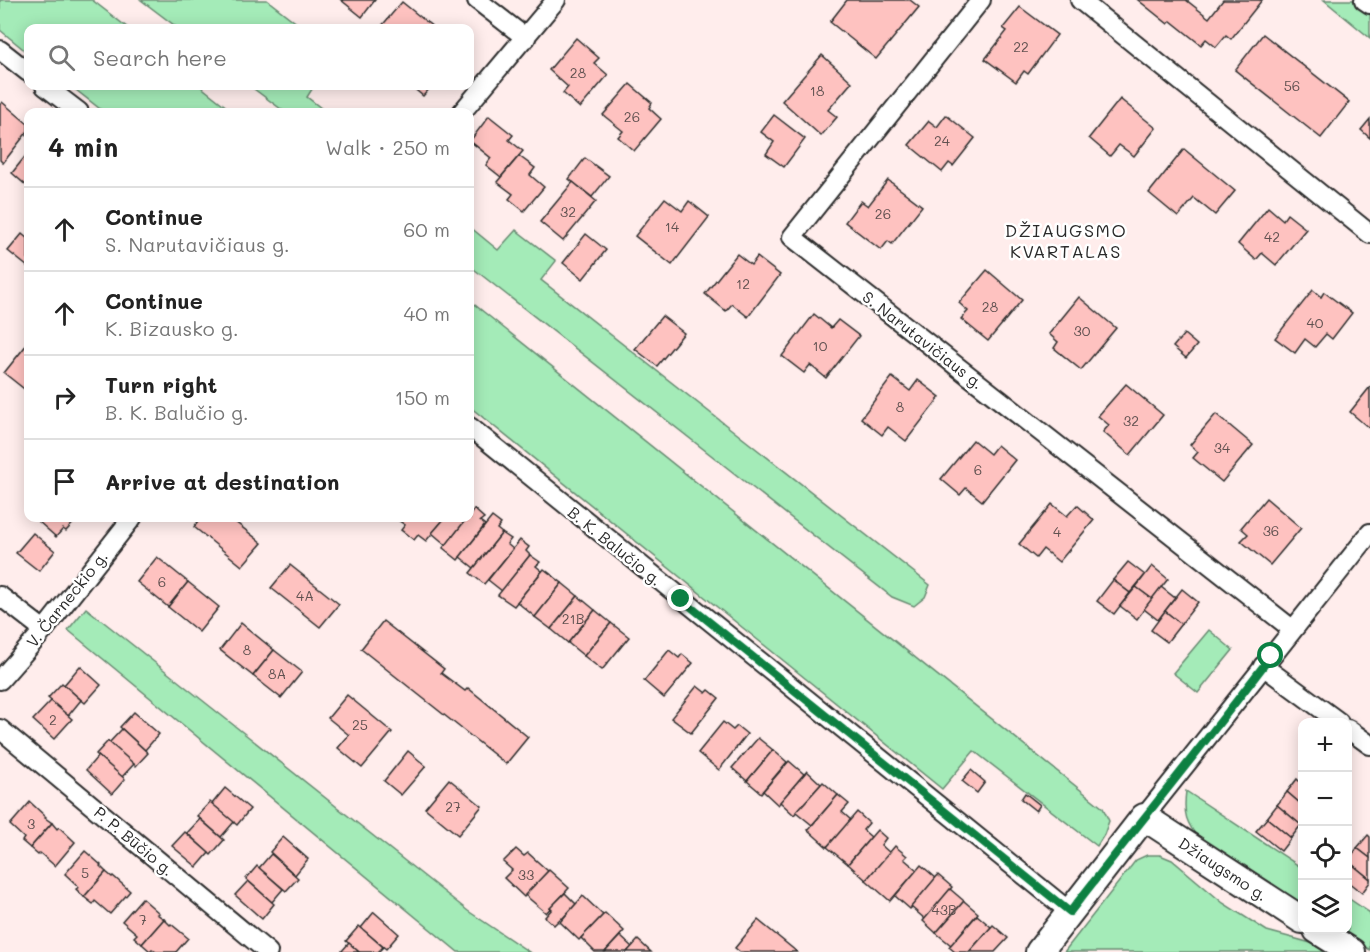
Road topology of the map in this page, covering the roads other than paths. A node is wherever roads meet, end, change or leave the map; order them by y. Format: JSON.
{"nodes":[{"id":1,"x":477,"y":0,"type":"edge"},
{"id":2,"x":556,"y":0,"type":"edge"},
{"id":3,"x":981,"y":0,"type":"edge"},
{"id":4,"x":1080,"y":0,"type":"edge"},
{"id":5,"x":1364,"y":0,"type":"edge"},
{"id":6,"x":1370,"y":4,"type":"edge"},
{"id":7,"x":526,"y":38,"type":"junction"},
{"id":8,"x":0,"y":50,"type":"edge"},
{"id":9,"x":24,"y":69,"type":"edge"},
{"id":10,"x":50,"y":90,"type":"edge"},
{"id":11,"x":74,"y":108,"type":"edge"},
{"id":12,"x":465,"y":108,"type":"edge"},
{"id":13,"x":1370,"y":234,"type":"edge"},
{"id":14,"x":474,"y":430,"type":"edge"},
{"id":15,"x":129,"y":522,"type":"edge"},
{"id":16,"x":1370,"y":533,"type":"edge"},
{"id":17,"x":0,"y":596,"type":"edge"},
{"id":18,"x":44,"y":630,"type":"junction"},
{"id":19,"x":1292,"y":630,"type":"junction"},
{"id":20,"x":1263,"y":666,"type":"junction"},
{"id":21,"x":0,"y":680,"type":"edge"},
{"id":22,"x":1332,"y":718,"type":"edge"},
{"id":23,"x":0,"y":729,"type":"edge"},
{"id":24,"x":1352,"y":732,"type":"edge"},
{"id":25,"x":1370,"y":745,"type":"edge"},
{"id":26,"x":1144,"y":818,"type":"junction"},
{"id":27,"x":1070,"y":912,"type":"junction"},
{"id":28,"x":1298,"y":917,"type":"edge"},
{"id":29,"x":1323,"y":934,"type":"edge"},
{"id":30,"x":267,"y":952,"type":"edge"},
{"id":31,"x":1039,"y":952,"type":"edge"},
{"id":32,"x":1352,"y":952,"type":"edge"}],
"edges":[{"from":1,"to":7,"type":"street"},
{"from":2,"to":7,"type":"street"},
{"from":3,"to":19,"type":"street","name":"S. Narutavičiaus g."},
{"from":4,"to":13,"type":"street"},
{"from":5,"to":6,"type":"street"},
{"from":7,"to":12,"type":"street"},
{"from":8,"to":9,"type":"street"},
{"from":10,"to":11,"type":"street"},
{"from":14,"to":27,"type":"street","name":"B. K. Balučio g."},
{"from":15,"to":18,"type":"street","name":"V. Čarneckio g."},
{"from":16,"to":19,"type":"street"},
{"from":17,"to":18,"type":"street"},
{"from":18,"to":21,"type":"street","name":"V. Čarneckio g."},
{"from":19,"to":20,"type":"street"},
{"from":20,"to":22,"type":"street"},
{"from":20,"to":26,"type":"street"},
{"from":23,"to":30,"type":"street","name":"P. P. Būčio g."},
{"from":24,"to":25,"type":"street"},
{"from":26,"to":27,"type":"street"},
{"from":26,"to":28,"type":"street","name":"Džiaugsmo g."},
{"from":27,"to":31,"type":"street"},
{"from":29,"to":32,"type":"street"}]}
